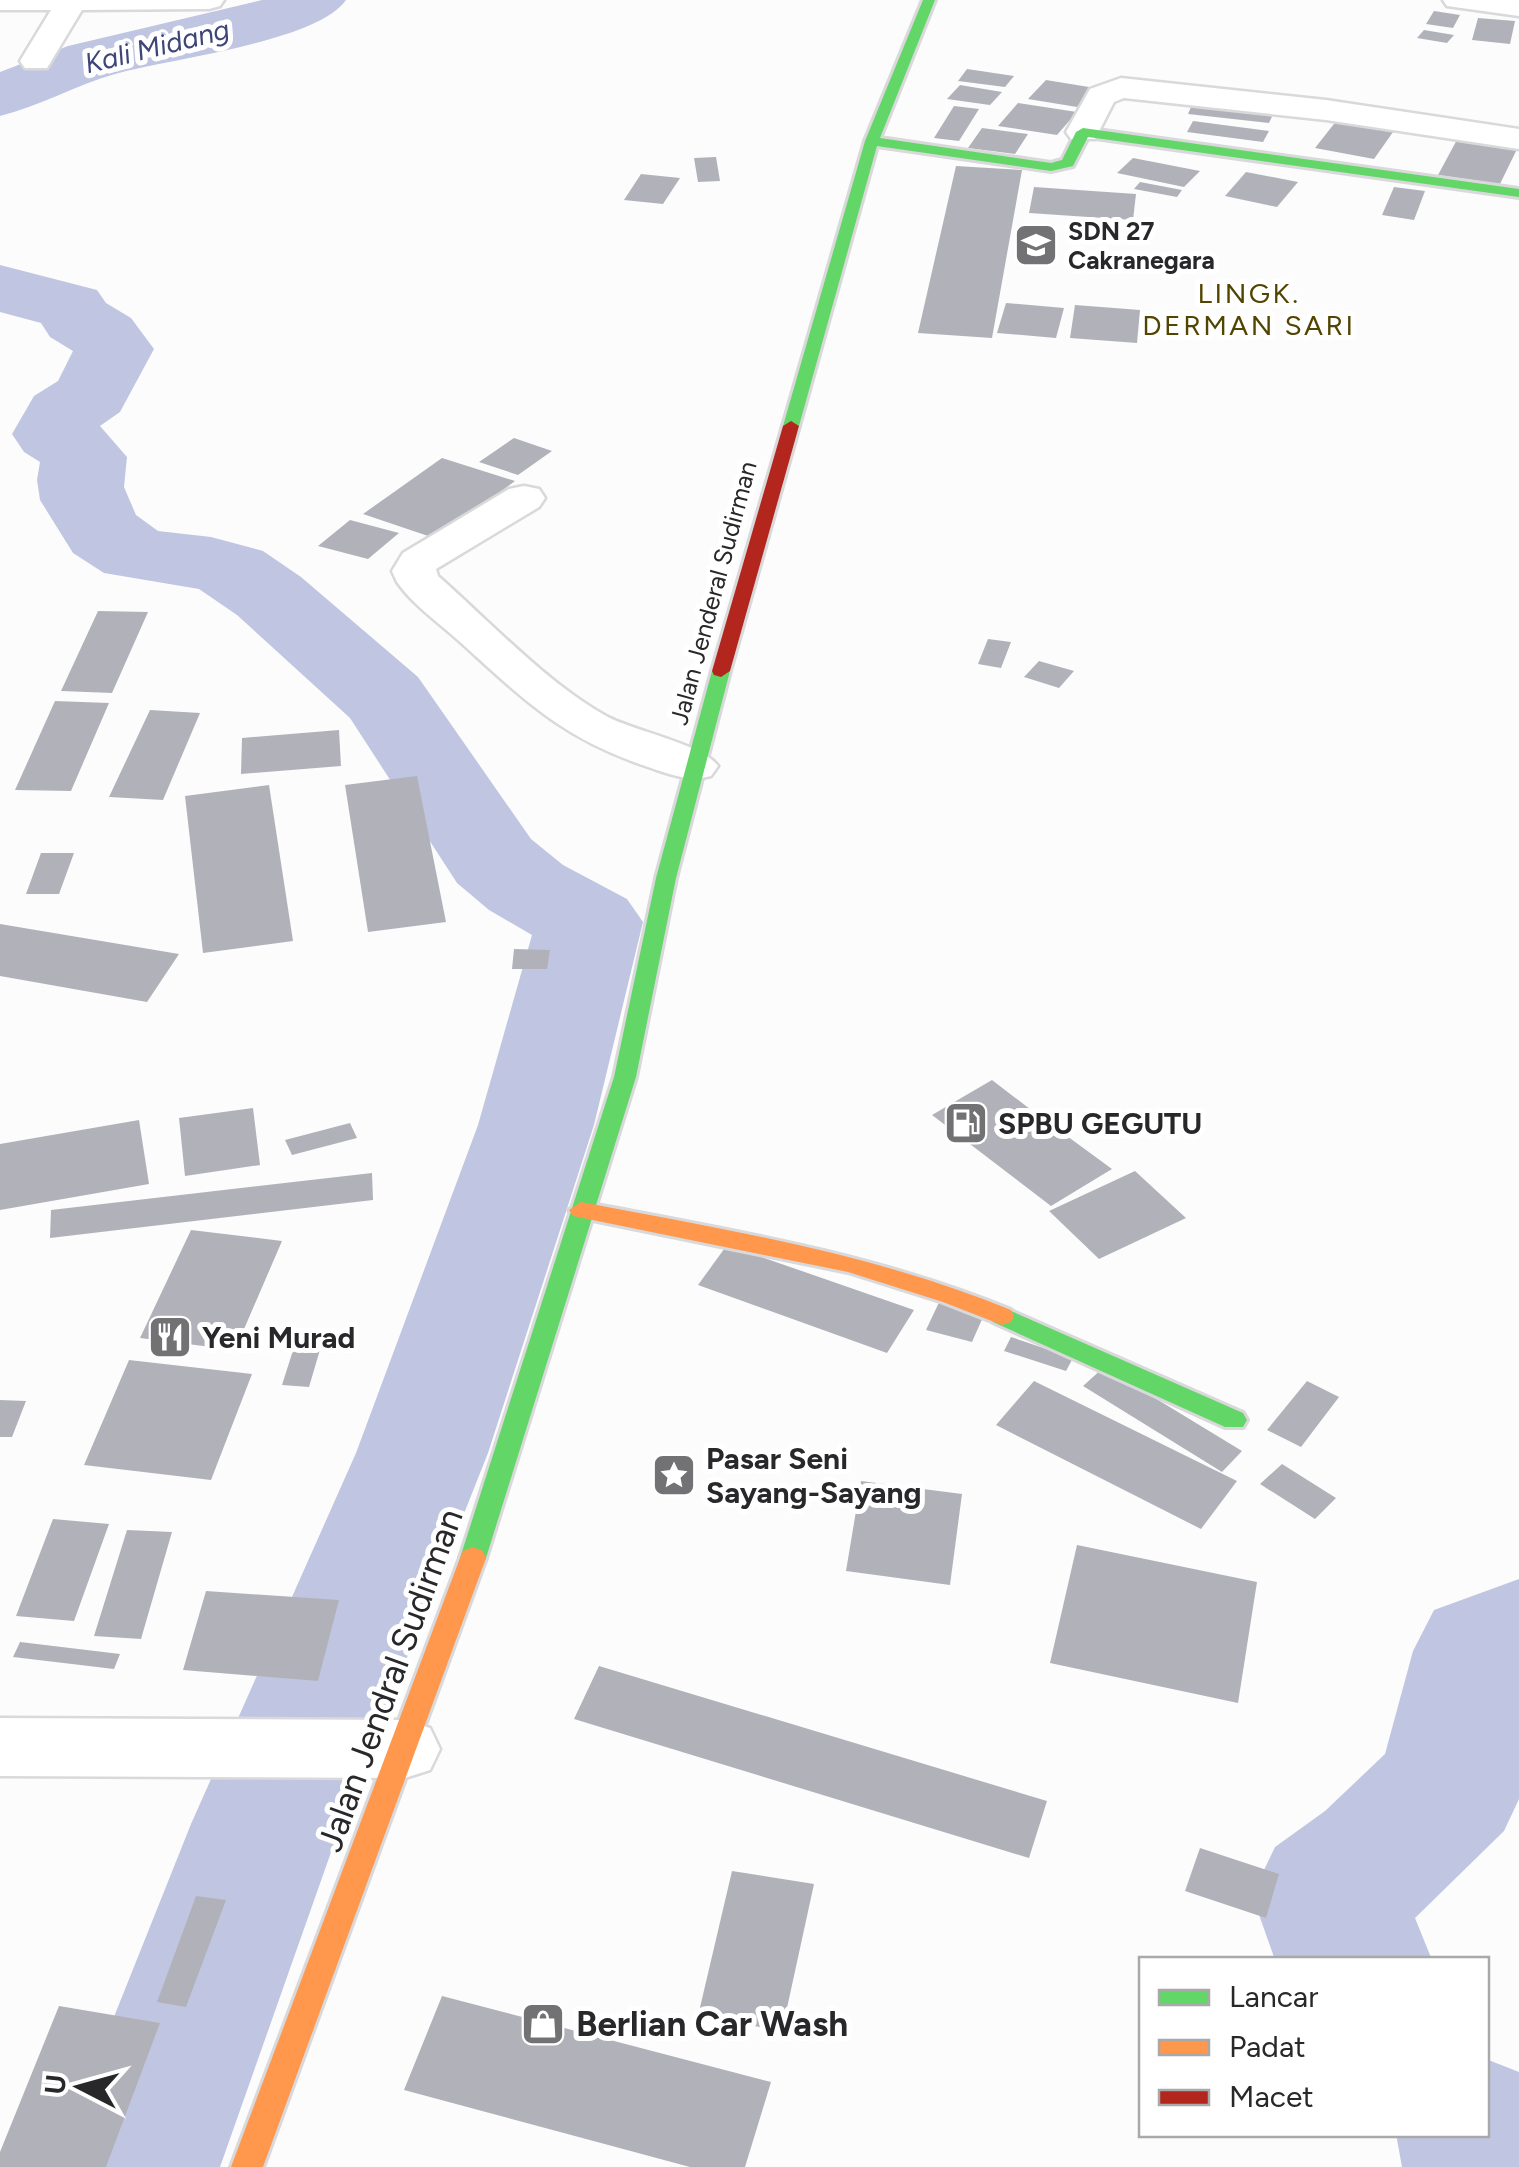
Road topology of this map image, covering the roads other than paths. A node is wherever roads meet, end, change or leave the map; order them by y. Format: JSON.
{"nodes":[{"id":1,"x":0,"y":0,"type":"edge"},
{"id":2,"x":181,"y":0,"type":"edge"},
{"id":3,"x":209,"y":0,"type":"edge"},
{"id":4,"x":929,"y":0,"type":"edge"},
{"id":5,"x":1458,"y":0,"type":"edge"},
{"id":6,"x":72,"y":1,"type":"edge"},
{"id":7,"x":1519,"y":7,"type":"edge"},
{"id":8,"x":36,"y":60,"type":"dead end"},
{"id":9,"x":1083,"y":132,"type":"junction"},
{"id":10,"x":1519,"y":139,"type":"edge"},
{"id":11,"x":872,"y":141,"type":"junction"},
{"id":12,"x":1519,"y":193,"type":"edge"},
{"id":13,"x":524,"y":498,"type":"dead end"},
{"id":14,"x":694,"y":766,"type":"junction"},
{"id":15,"x":581,"y":1210,"type":"junction"},
{"id":16,"x":1234,"y":1420,"type":"dead end"},
{"id":17,"x":0,"y":1747,"type":"edge"},
{"id":18,"x":405,"y":1749,"type":"junction"},
{"id":19,"x":247,"y":2167,"type":"edge"}],
"edges":[{"from":1,"to":6,"type":"street"},
{"from":2,"to":3,"type":"street"},
{"from":2,"to":6,"type":"street"},
{"from":4,"to":11,"type":"main road","name":"Jalan Jenderal Sudirman"},
{"from":5,"to":7,"type":"street"},
{"from":6,"to":8,"type":"street"},
{"from":9,"to":10,"type":"street"},
{"from":9,"to":11,"type":"main road"},
{"from":9,"to":12,"type":"main road"},
{"from":11,"to":14,"type":"main road","name":"Jalan Jenderal Sudirman"},
{"from":13,"to":14,"type":"street"},
{"from":14,"to":15,"type":"main road","name":"Jalan Jenderal Sudirman"},
{"from":15,"to":16,"type":"main road"},
{"from":15,"to":18,"type":"main road","name":"Jalan Jendral Sudirman"},
{"from":17,"to":18,"type":"street"},
{"from":18,"to":19,"type":"main road","name":"Jalan Jendral Sudirman"}]}
